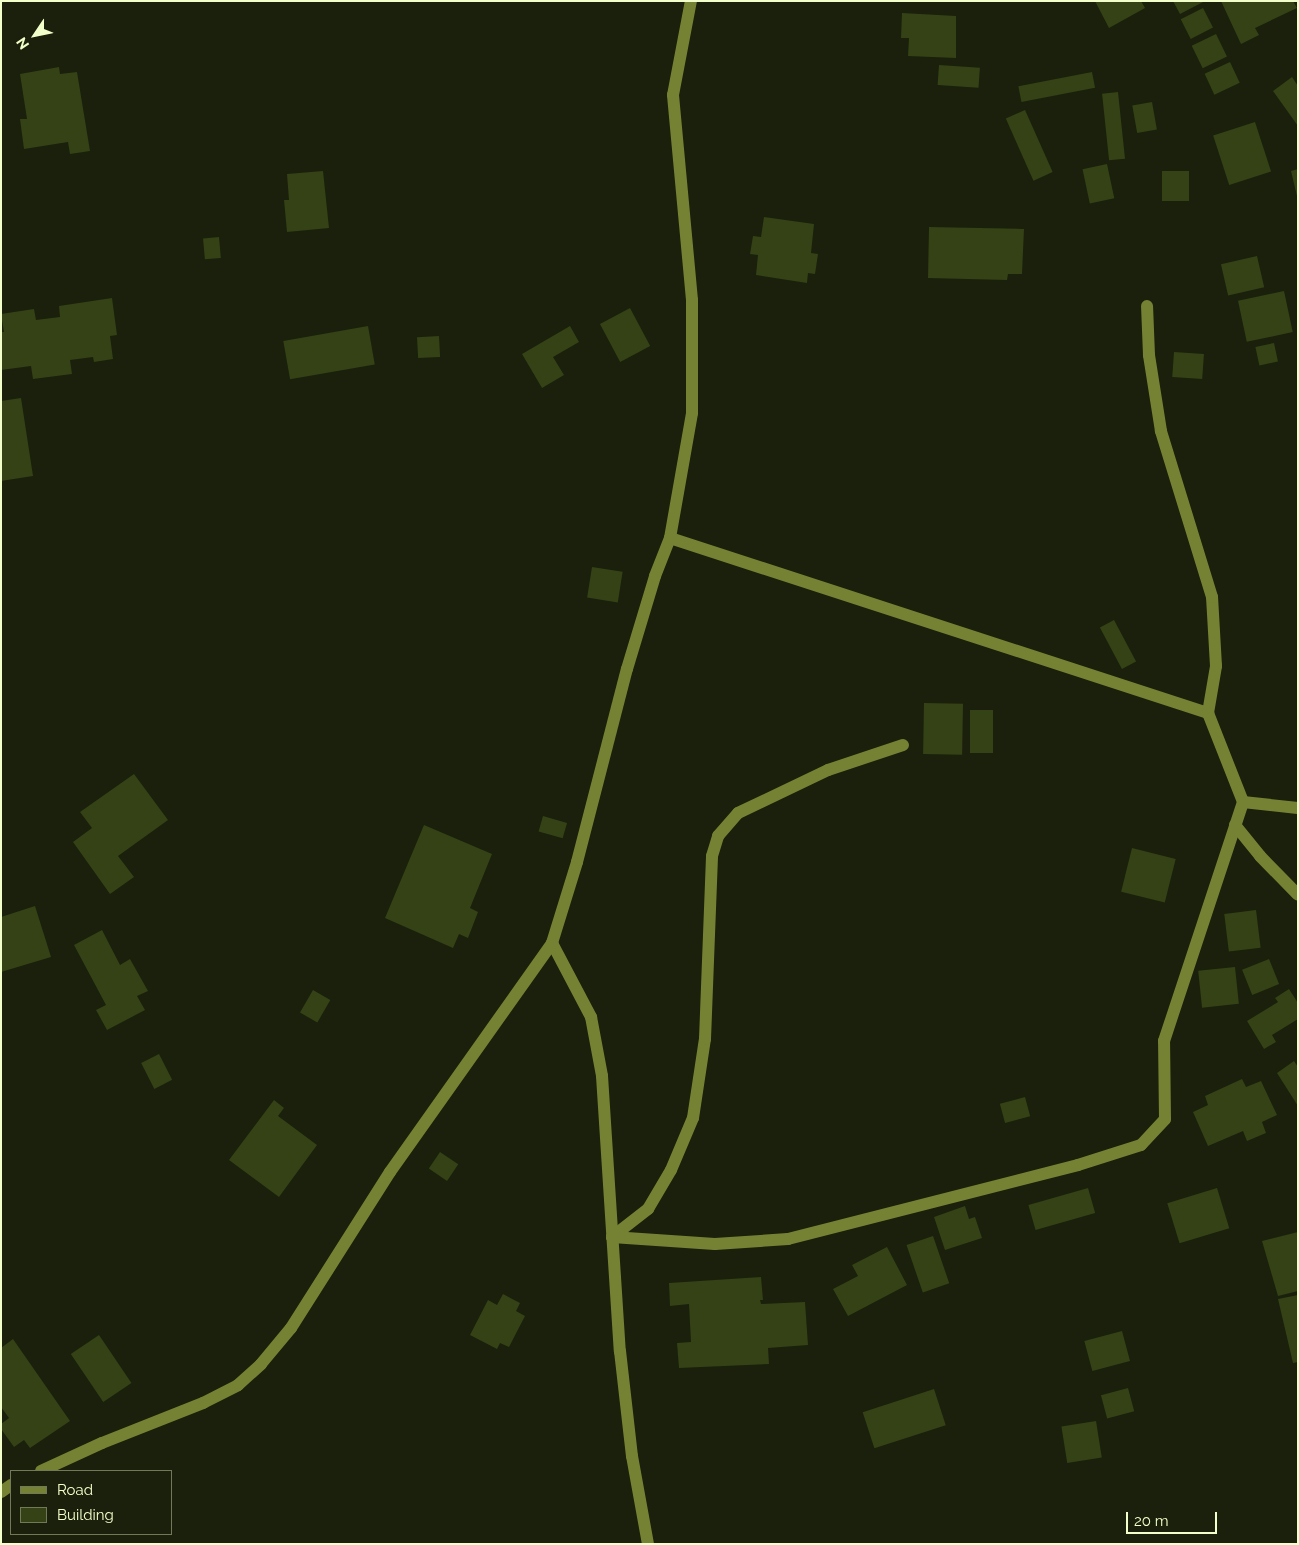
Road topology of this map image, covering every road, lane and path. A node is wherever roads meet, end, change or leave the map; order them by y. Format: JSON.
{"nodes":[{"id":1,"x":692,"y":1,"type":"edge"},
{"id":2,"x":1147,"y":306,"type":"dead end"},
{"id":3,"x":670,"y":538,"type":"junction"},
{"id":4,"x":1208,"y":713,"type":"junction"},
{"id":5,"x":903,"y":745,"type":"dead end"},
{"id":6,"x":1243,"y":802,"type":"junction"},
{"id":7,"x":1298,"y":808,"type":"edge"},
{"id":8,"x":1235,"y":825,"type":"junction"},
{"id":9,"x":1298,"y":895,"type":"edge"},
{"id":10,"x":552,"y":943,"type":"junction"},
{"id":11,"x":612,"y":1237,"type":"junction"},
{"id":12,"x":43,"y":1470,"type":"edge"},
{"id":13,"x":648,"y":1544,"type":"edge"}],
"edges":[{"from":1,"to":3,"type":"street"},
{"from":2,"to":4,"type":"street"},
{"from":3,"to":4,"type":"street"},
{"from":3,"to":10,"type":"street"},
{"from":4,"to":6,"type":"street"},
{"from":5,"to":11,"type":"street"},
{"from":6,"to":7,"type":"street"},
{"from":6,"to":8,"type":"street"},
{"from":8,"to":9,"type":"street"},
{"from":8,"to":11,"type":"street"},
{"from":10,"to":11,"type":"street"},
{"from":10,"to":12,"type":"street"},
{"from":11,"to":13,"type":"street"}]}
